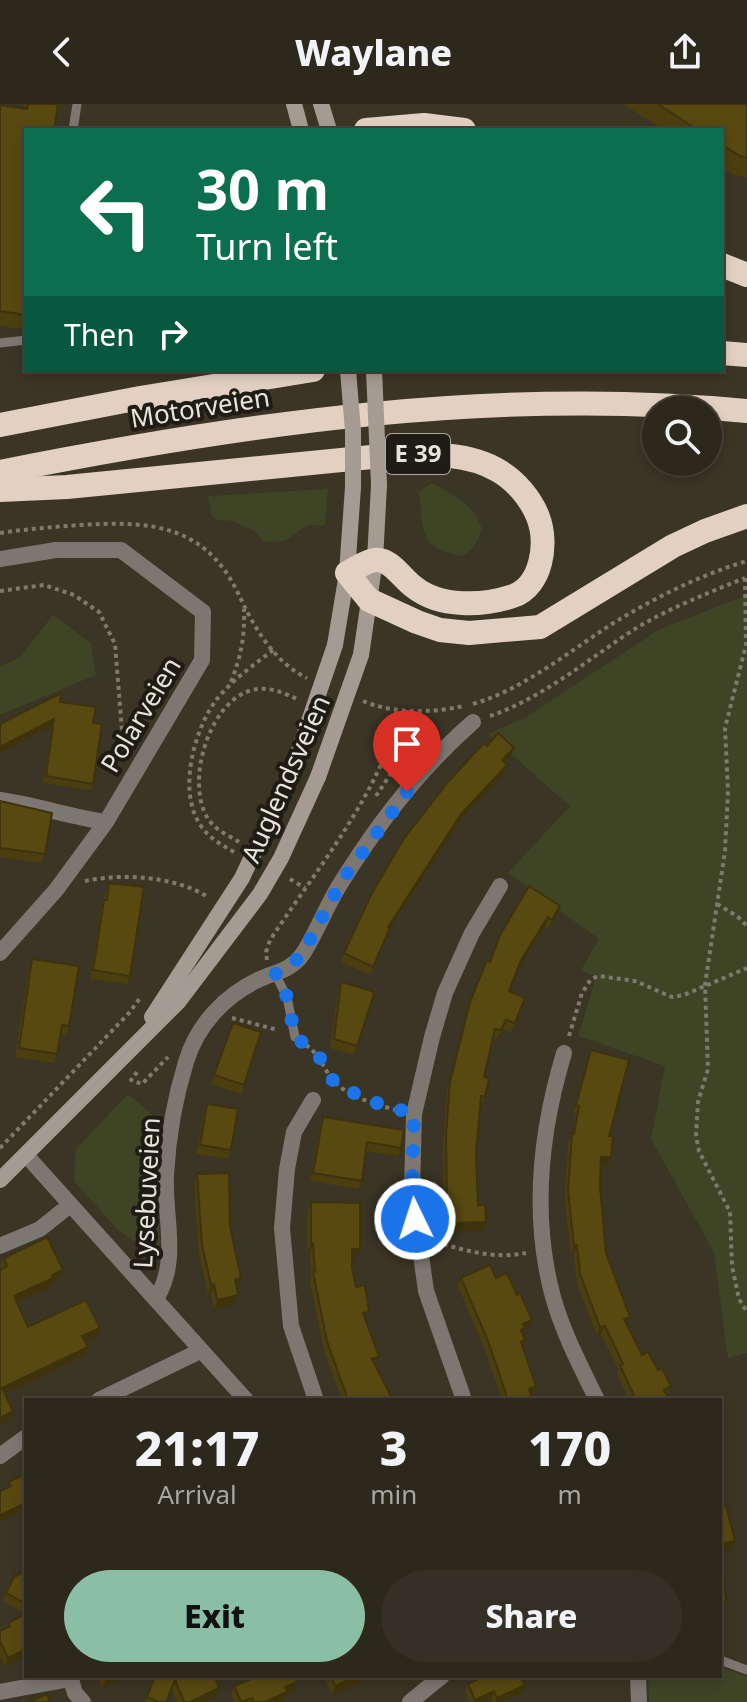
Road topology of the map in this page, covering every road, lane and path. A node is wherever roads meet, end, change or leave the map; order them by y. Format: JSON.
{"nodes":[{"id":1,"x":77,"y":104,"type":"edge"},
{"id":2,"x":294,"y":104,"type":"edge"},
{"id":3,"x":321,"y":104,"type":"edge"},
{"id":4,"x":73,"y":128,"type":"edge"},
{"id":5,"x":300,"y":128,"type":"edge"},
{"id":6,"x":328,"y":128,"type":"edge"},
{"id":7,"x":389,"y":128,"type":"edge"},
{"id":8,"x":448,"y":128,"type":"edge"},
{"id":9,"x":724,"y":266,"type":"edge"},
{"id":10,"x":747,"y":275,"type":"edge"},
{"id":11,"x":24,"y":340,"type":"edge"},
{"id":12,"x":0,"y":343,"type":"edge"},
{"id":13,"x":724,"y":353,"type":"edge"},
{"id":14,"x":747,"y":355,"type":"edge"},
{"id":15,"x":196,"y":372,"type":"edge"},
{"id":16,"x":301,"y":372,"type":"edge"},
{"id":17,"x":348,"y":372,"type":"edge"},
{"id":18,"x":374,"y":372,"type":"edge"},
{"id":19,"x":140,"y":398,"type":"junction"},
{"id":20,"x":747,"y":411,"type":"edge"},
{"id":21,"x":0,"y":425,"type":"edge"},
{"id":22,"x":0,"y":472,"type":"edge"},
{"id":23,"x":0,"y":490,"type":"edge"},
{"id":24,"x":747,"y":516,"type":"edge"},
{"id":25,"x":0,"y":559,"type":"edge"},
{"id":26,"x":375,"y":560,"type":"junction"},
{"id":27,"x":747,"y":561,"type":"edge"},
{"id":28,"x":219,"y":565,"type":"dead end"},
{"id":29,"x":347,"y":573,"type":"junction"},
{"id":30,"x":746,"y":578,"type":"edge"},
{"id":31,"x":0,"y":591,"type":"edge"},
{"id":32,"x":369,"y":600,"type":"junction"},
{"id":33,"x":243,"y":606,"type":"junction"},
{"id":34,"x":746,"y":629,"type":"edge"},
{"id":35,"x":273,"y":650,"type":"junction"},
{"id":36,"x":302,"y":676,"type":"dead end"},
{"id":37,"x":229,"y":685,"type":"junction"},
{"id":38,"x":288,"y":695,"type":"dead end"},
{"id":39,"x":370,"y":705,"type":"dead end"},
{"id":40,"x":397,"y":710,"type":"junction"},
{"id":41,"x":505,"y":711,"type":"dead end"},
{"id":42,"x":473,"y":722,"type":"dead end"},
{"id":43,"x":415,"y":737,"type":"dead end"},
{"id":44,"x":125,"y":762,"type":"dead end"},
{"id":45,"x":376,"y":796,"type":"dead end"},
{"id":46,"x":0,"y":800,"type":"edge"},
{"id":47,"x":106,"y":822,"type":"junction"},
{"id":48,"x":244,"y":832,"type":"dead end"},
{"id":49,"x":239,"y":842,"type":"junction"},
{"id":50,"x":234,"y":852,"type":"junction"},
{"id":51,"x":230,"y":862,"type":"dead end"},
{"id":52,"x":79,"y":882,"type":"dead end"},
{"id":53,"x":500,"y":886,"type":"dead end"},
{"id":54,"x":717,"y":904,"type":"junction"},
{"id":55,"x":204,"y":907,"type":"dead end"},
{"id":56,"x":747,"y":926,"type":"edge"},
{"id":57,"x":0,"y":953,"type":"edge"},
{"id":58,"x":747,"y":968,"type":"edge"},
{"id":59,"x":275,"y":974,"type":"junction"},
{"id":60,"x":705,"y":985,"type":"junction"},
{"id":61,"x":145,"y":991,"type":"dead end"},
{"id":62,"x":212,"y":1015,"type":"junction"},
{"id":63,"x":295,"y":1037,"type":"junction"},
{"id":64,"x":132,"y":1046,"type":"junction"},
{"id":65,"x":564,"y":1053,"type":"joint"},
{"id":66,"x":187,"y":1058,"type":"junction"},
{"id":67,"x":131,"y":1080,"type":"dead end"},
{"id":68,"x":313,"y":1100,"type":"dead end"},
{"id":69,"x":414,"y":1114,"type":"junction"},
{"id":70,"x":0,"y":1148,"type":"edge"},
{"id":71,"x":26,"y":1155,"type":"junction"},
{"id":72,"x":0,"y":1180,"type":"edge"},
{"id":73,"x":70,"y":1205,"type":"junction"},
{"id":74,"x":419,"y":1237,"type":"junction"},
{"id":75,"x":0,"y":1246,"type":"edge"},
{"id":76,"x":542,"y":1249,"type":"junction"},
{"id":77,"x":156,"y":1299,"type":"junction"},
{"id":78,"x":747,"y":1312,"type":"edge"},
{"id":79,"x":200,"y":1351,"type":"junction"},
{"id":80,"x":103,"y":1398,"type":"edge"},
{"id":81,"x":244,"y":1398,"type":"edge"},
{"id":82,"x":315,"y":1398,"type":"edge"},
{"id":83,"x":463,"y":1398,"type":"edge"},
{"id":84,"x":596,"y":1398,"type":"edge"},
{"id":85,"x":24,"y":1438,"type":"edge"},
{"id":86,"x":0,"y":1456,"type":"edge"},
{"id":87,"x":722,"y":1661,"type":"edge"},
{"id":88,"x":747,"y":1670,"type":"edge"},
{"id":89,"x":70,"y":1678,"type":"edge"},
{"id":90,"x":440,"y":1678,"type":"edge"},
{"id":91,"x":638,"y":1678,"type":"edge"},
{"id":92,"x":0,"y":1692,"type":"edge"},
{"id":93,"x":83,"y":1702,"type":"edge"},
{"id":94,"x":410,"y":1702,"type":"edge"},
{"id":95,"x":639,"y":1702,"type":"edge"}],
"edges":[{"from":1,"to":4,"type":"lane"},
{"from":2,"to":5,"type":"main road"},
{"from":3,"to":6,"type":"main road"},
{"from":7,"to":8,"type":"highway"},
{"from":9,"to":10,"type":"highway"},
{"from":11,"to":12,"type":"lane"},
{"from":13,"to":14,"type":"highway"},
{"from":15,"to":19,"type":"highway"},
{"from":16,"to":19,"type":"highway","name":"Motorveien"},
{"from":17,"to":29,"type":"main road","name":"Auglendsveien","bridge":true},
{"from":18,"to":26,"type":"main road","name":"Auglendsveien","bridge":true},
{"from":19,"to":21,"type":"highway","name":"Motorveien"},
{"from":20,"to":22,"type":"highway","name":"Motorveien","number":"E 39"},
{"from":23,"to":26,"type":"highway","number":"E 39"},
{"from":24,"to":32,"type":"highway"},
{"from":25,"to":47,"type":"street","name":"Polarveien"},
{"from":26,"to":29,"type":"highway"},
{"from":26,"to":32,"type":"main road","name":"Auglendsveien"},
{"from":27,"to":40,"type":"path"},
{"from":28,"to":33,"type":"path"},
{"from":29,"to":32,"type":"highway"},
{"from":29,"to":64,"type":"main road","name":"Auglendsveien","bridge":true},
{"from":30,"to":34,"type":"path"},
{"from":30,"to":41,"type":"path"},
{"from":31,"to":44,"type":"path"},
{"from":32,"to":64,"type":"main road","name":"Auglendsveien","bridge":true},
{"from":33,"to":35,"type":"path"},
{"from":33,"to":37,"type":"path"},
{"from":34,"to":54,"type":"path"},
{"from":35,"to":36,"type":"path"},
{"from":35,"to":37,"type":"path"},
{"from":37,"to":50,"type":"path"},
{"from":38,"to":49,"type":"path"},
{"from":39,"to":40,"type":"path"},
{"from":40,"to":59,"type":"path"},
{"from":42,"to":59,"type":"street","name":"Lysebuveien"},
{"from":43,"to":45,"type":"path"},
{"from":46,"to":47,"type":"street"},
{"from":47,"to":57,"type":"street"},
{"from":48,"to":49,"type":"path"},
{"from":49,"to":50,"type":"path"},
{"from":50,"to":51,"type":"path"},
{"from":52,"to":55,"type":"path"},
{"from":53,"to":69,"type":"street"},
{"from":54,"to":56,"type":"path"},
{"from":54,"to":60,"type":"path"},
{"from":58,"to":60,"type":"path"},
{"from":59,"to":62,"type":"street","name":"Lysebuveien"},
{"from":59,"to":63,"type":"lane"},
{"from":60,"to":65,"type":"path"},
{"from":60,"to":78,"type":"path"},
{"from":61,"to":70,"type":"path"},
{"from":62,"to":63,"type":"path"},
{"from":62,"to":66,"type":"street","name":"Lysebuveien"},
{"from":63,"to":69,"type":"path"},
{"from":64,"to":71,"type":"main road","name":"Auglendsveien"},
{"from":65,"to":76,"type":"street"},
{"from":66,"to":67,"type":"path"},
{"from":66,"to":77,"type":"street","name":"Lysebuveien"},
{"from":68,"to":82,"type":"street"},
{"from":69,"to":74,"type":"street"},
{"from":71,"to":72,"type":"main road","name":"Auglendsveien"},
{"from":71,"to":73,"type":"street"},
{"from":73,"to":75,"type":"street"},
{"from":73,"to":77,"type":"street"},
{"from":74,"to":76,"type":"path"},
{"from":74,"to":83,"type":"street"},
{"from":76,"to":84,"type":"street"},
{"from":77,"to":79,"type":"street"},
{"from":79,"to":80,"type":"street"},
{"from":79,"to":81,"type":"street"},
{"from":85,"to":86,"type":"street"},
{"from":87,"to":88,"type":"lane"},
{"from":89,"to":92,"type":"street"},
{"from":89,"to":93,"type":"street"},
{"from":90,"to":94,"type":"street"},
{"from":91,"to":95,"type":"street"}]}
